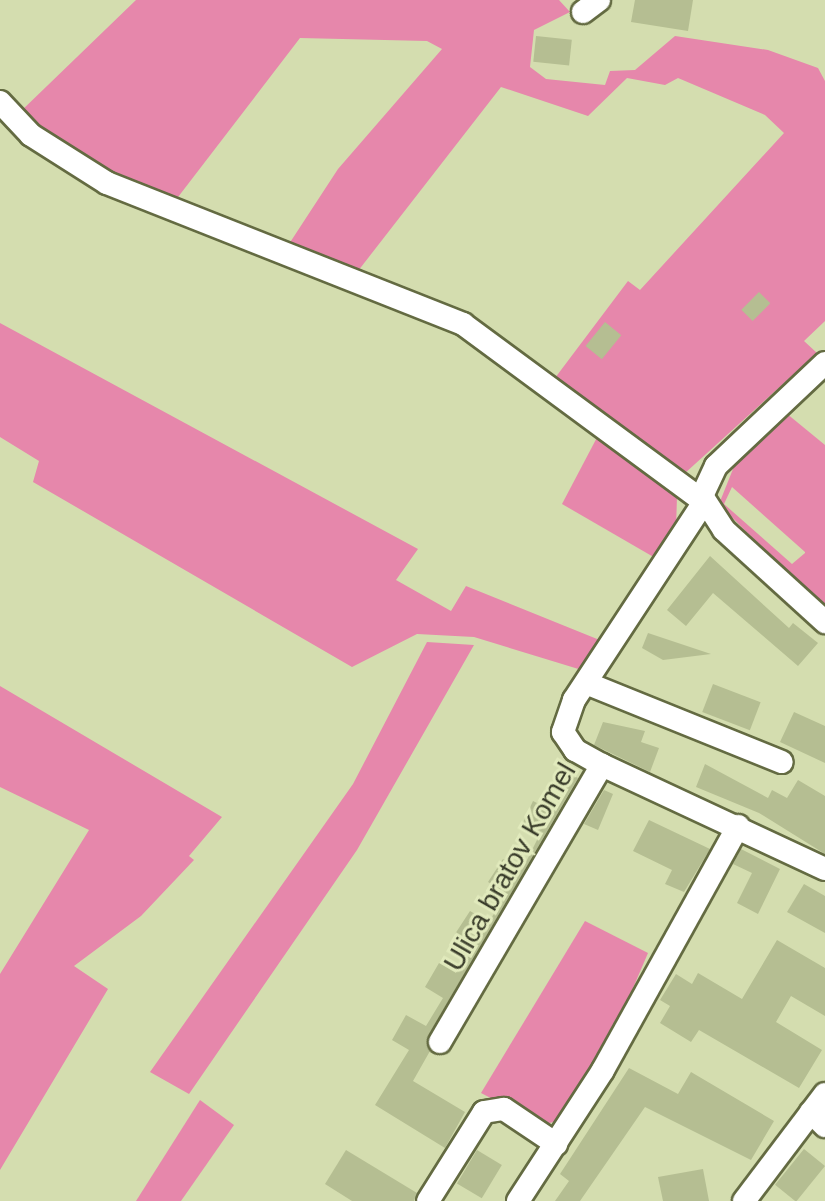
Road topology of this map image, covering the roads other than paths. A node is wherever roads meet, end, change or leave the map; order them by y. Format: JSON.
{"nodes":[{"id":1,"x":0,"y":102,"type":"edge"},
{"id":2,"x":825,"y":363,"type":"edge"},
{"id":3,"x":704,"y":502,"type":"junction"},
{"id":4,"x":825,"y":622,"type":"edge"},
{"id":5,"x":586,"y":683,"type":"junction"},
{"id":6,"x":782,"y":762,"type":"dead end"},
{"id":7,"x":602,"y":765,"type":"junction"},
{"id":8,"x":738,"y":826,"type":"junction"},
{"id":9,"x":825,"y":869,"type":"edge"},
{"id":10,"x":440,"y":1042,"type":"dead end"},
{"id":11,"x":820,"y":1111,"type":"edge"},
{"id":12,"x":556,"y":1144,"type":"junction"},
{"id":13,"x":428,"y":1201,"type":"edge"},
{"id":14,"x":518,"y":1201,"type":"edge"},
{"id":15,"x":744,"y":1201,"type":"edge"}],
"edges":[{"from":1,"to":3,"type":"street"},
{"from":2,"to":3,"type":"street"},
{"from":3,"to":4,"type":"street"},
{"from":3,"to":5,"type":"street"},
{"from":5,"to":6,"type":"street"},
{"from":5,"to":7,"type":"street"},
{"from":7,"to":8,"type":"street","name":"Ulica bratov Komel"},
{"from":7,"to":10,"type":"street","name":"Ulica bratov Komel"},
{"from":8,"to":9,"type":"street","name":"Ulica bratov Komel"},
{"from":8,"to":12,"type":"street"},
{"from":11,"to":15,"type":"street"},
{"from":12,"to":13,"type":"street"},
{"from":12,"to":14,"type":"street"}]}
